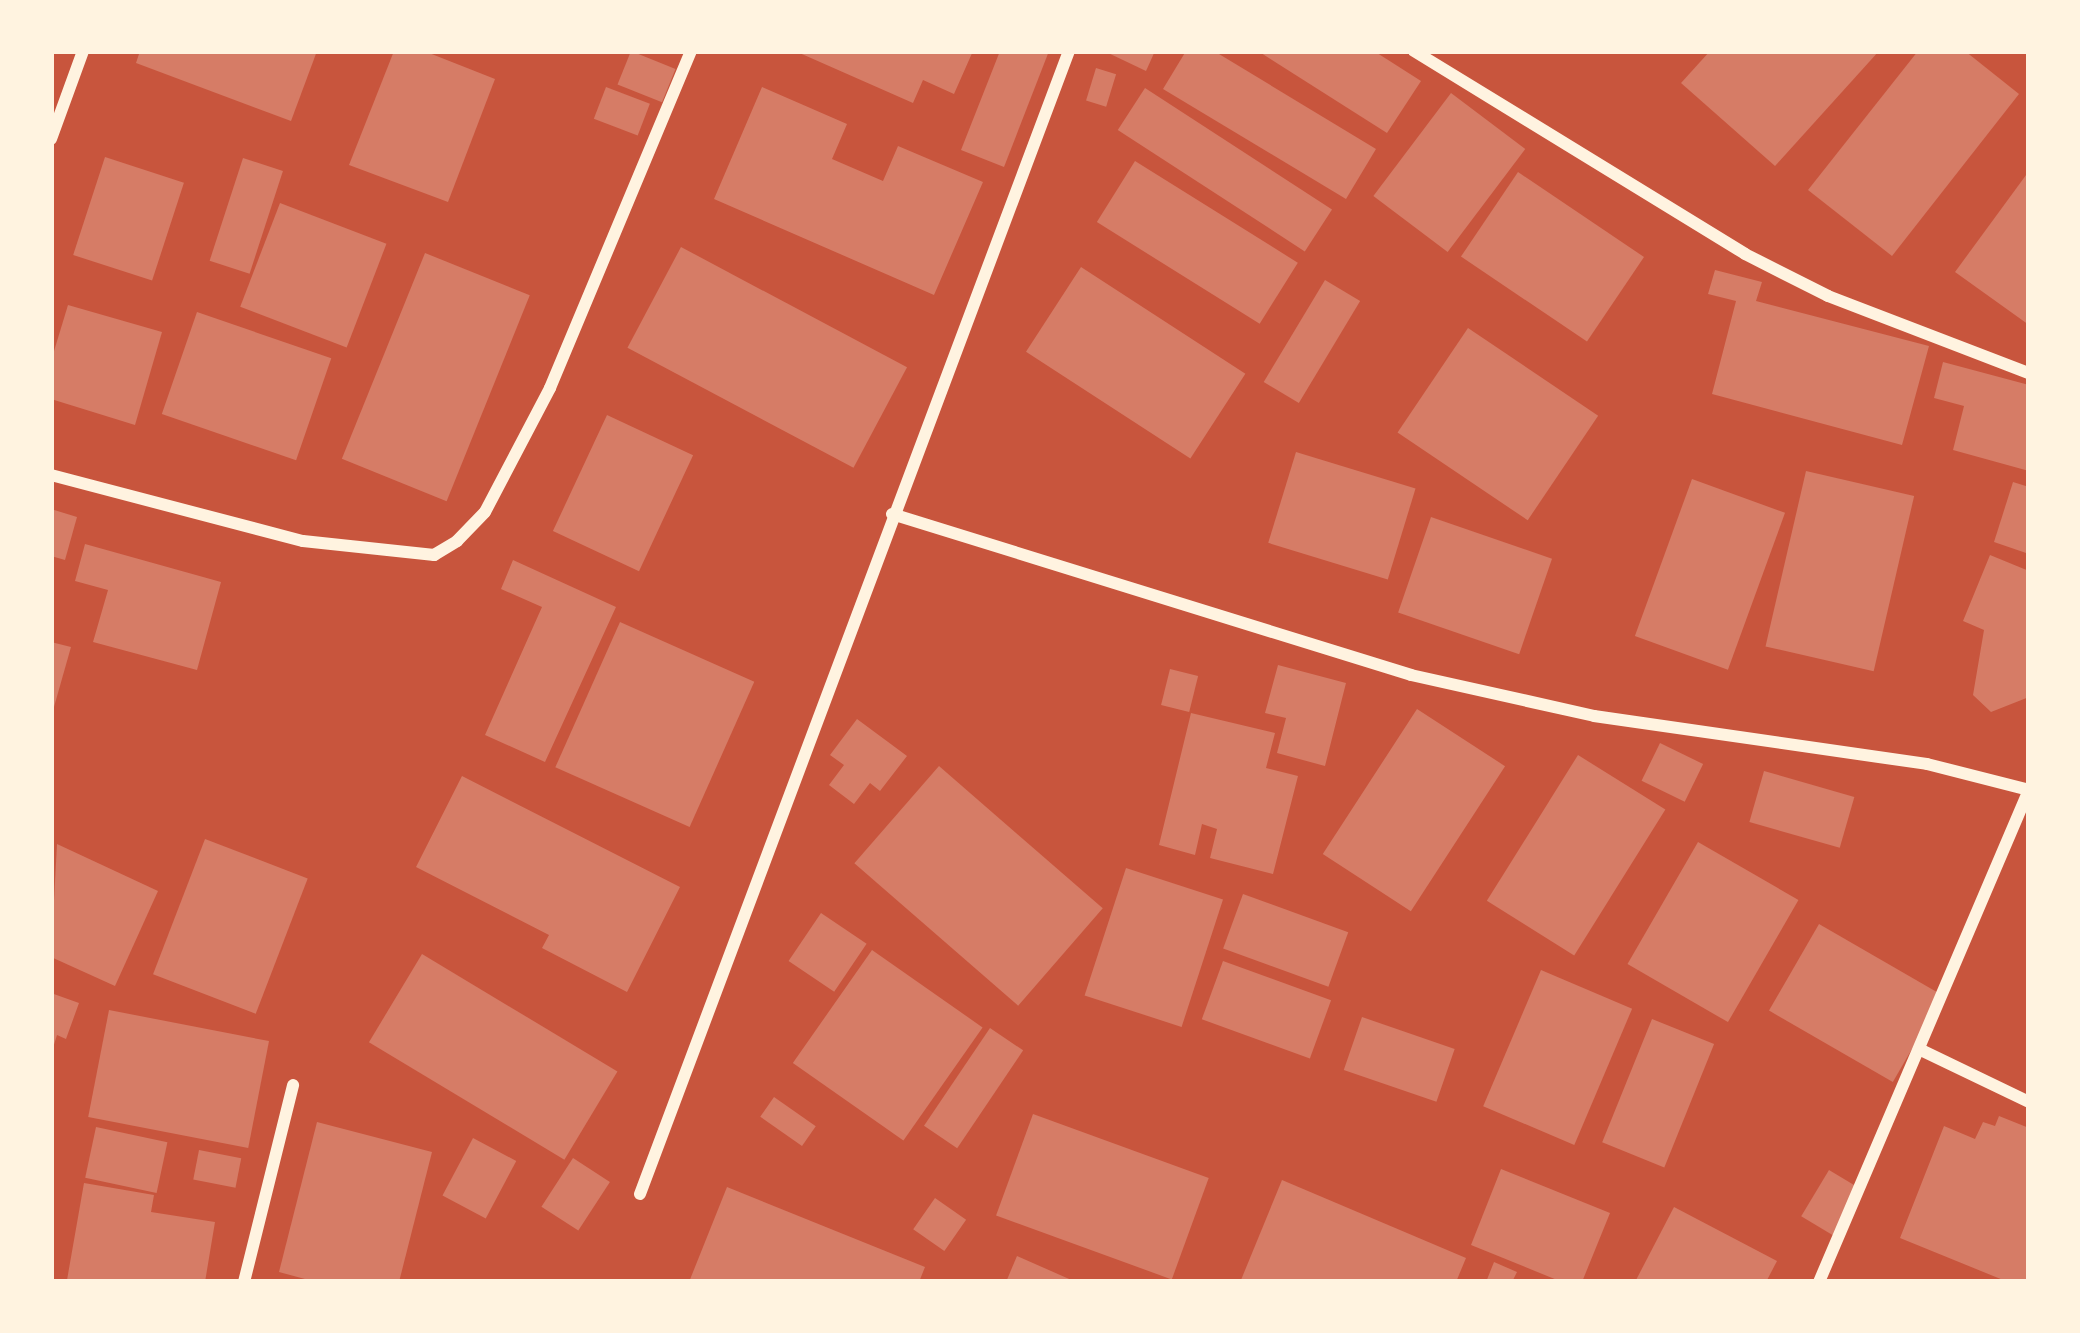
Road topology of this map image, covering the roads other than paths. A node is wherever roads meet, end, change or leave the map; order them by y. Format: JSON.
{"nodes":[{"id":1,"x":83,"y":51,"type":"edge"},
{"id":2,"x":691,"y":51,"type":"edge"},
{"id":3,"x":1069,"y":51,"type":"edge"},
{"id":4,"x":1414,"y":51,"type":"edge"},
{"id":5,"x":51,"y":139,"type":"edge"},
{"id":6,"x":2029,"y":373,"type":"edge"},
{"id":7,"x":51,"y":475,"type":"edge"},
{"id":8,"x":892,"y":514,"type":"junction"},
{"id":9,"x":2029,"y":790,"type":"edge"},
{"id":10,"x":1923,"y":1052,"type":"junction"},
{"id":11,"x":293,"y":1085,"type":"dead end"},
{"id":12,"x":2029,"y":1102,"type":"edge"},
{"id":13,"x":640,"y":1194,"type":"dead end"},
{"id":14,"x":244,"y":1282,"type":"edge"},
{"id":15,"x":1819,"y":1282,"type":"edge"}],
"edges":[{"from":1,"to":5,"type":"street"},
{"from":2,"to":7,"type":"street"},
{"from":3,"to":8,"type":"street"},
{"from":4,"to":6,"type":"street"},
{"from":8,"to":9,"type":"street"},
{"from":8,"to":13,"type":"street"},
{"from":9,"to":10,"type":"street"},
{"from":10,"to":12,"type":"street"},
{"from":10,"to":15,"type":"street"},
{"from":11,"to":14,"type":"street"}]}
